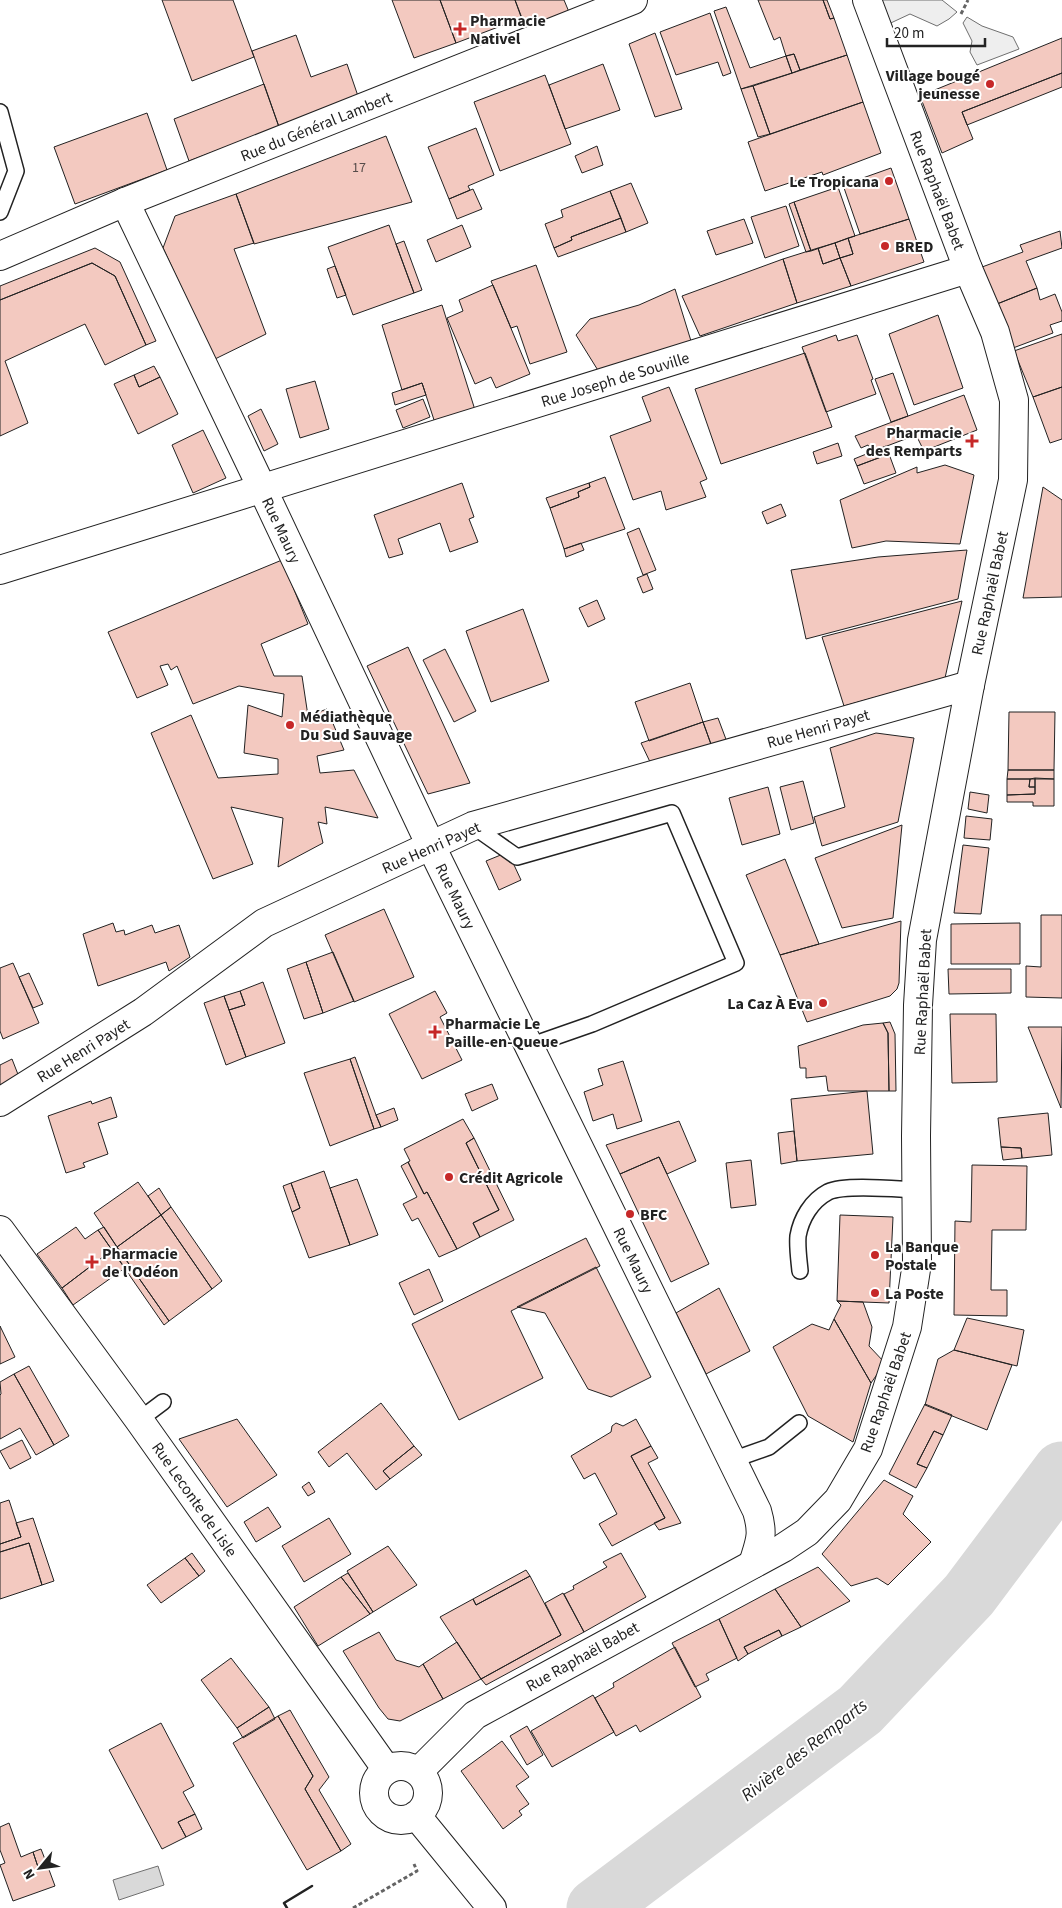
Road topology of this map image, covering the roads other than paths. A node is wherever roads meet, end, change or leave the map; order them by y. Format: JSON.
{"nodes":[{"id":1,"x":633,"y":0,"type":"edge"},
{"id":2,"x":867,"y":0,"type":"edge"},
{"id":3,"x":0,"y":112,"type":"edge"},
{"id":4,"x":125,"y":202,"type":"junction"},
{"id":5,"x":0,"y":212,"type":"edge"},
{"id":6,"x":0,"y":256,"type":"edge"},
{"id":7,"x":968,"y":269,"type":"junction"},
{"id":8,"x":262,"y":488,"type":"junction"},
{"id":9,"x":0,"y":570,"type":"edge"},
{"id":10,"x":970,"y":685,"type":"junction"},
{"id":11,"x":473,"y":826,"type":"junction"},
{"id":12,"x":431,"y":846,"type":"junction"},
{"id":13,"x":529,"y":1046,"type":"junction"},
{"id":14,"x":0,"y":1102,"type":"edge"},
{"id":15,"x":916,"y":1190,"type":"junction"},
{"id":16,"x":0,"y":1230,"type":"edge"},
{"id":17,"x":800,"y":1271,"type":"dead end"},
{"id":18,"x":163,"y":1402,"type":"dead end"},
{"id":19,"x":139,"y":1420,"type":"junction"},
{"id":20,"x":799,"y":1423,"type":"dead end"},
{"id":21,"x":732,"y":1460,"type":"junction"},
{"id":22,"x":753,"y":1564,"type":"junction"},
{"id":23,"x":387,"y":1770,"type":"junction"},
{"id":24,"x":418,"y":1772,"type":"junction"},
{"id":25,"x":424,"y":1825,"type":"junction"},
{"id":26,"x":492,"y":1908,"type":"edge"}],
"edges":[{"from":1,"to":4,"type":"street","name":"Rue du Général Lambert"},
{"from":2,"to":7,"type":"street","name":"Rue Raphaël Babet"},
{"from":3,"to":5,"type":"lane"},
{"from":4,"to":6,"type":"street","name":"Rue du Général Lambert"},
{"from":4,"to":8,"type":"street","name":"Rue Maury"},
{"from":7,"to":8,"type":"street","name":"Rue Joseph de Souville"},
{"from":7,"to":10,"type":"street","name":"Rue Raphaël Babet"},
{"from":8,"to":9,"type":"street","name":"Rue Joseph de Souville"},
{"from":8,"to":12,"type":"street","name":"Rue Maury"},
{"from":10,"to":11,"type":"street","name":"Rue Henri Payet"},
{"from":10,"to":15,"type":"street","name":"Rue Raphaël Babet"},
{"from":11,"to":12,"type":"street","name":"Rue Henri Payet"},
{"from":11,"to":13,"type":"lane"},
{"from":12,"to":13,"type":"street","name":"Rue Maury"},
{"from":12,"to":14,"type":"street","name":"Rue Henri Payet"},
{"from":13,"to":21,"type":"street","name":"Rue Maury"},
{"from":15,"to":17,"type":"lane"},
{"from":15,"to":22,"type":"street","name":"Rue Raphaël Babet"},
{"from":16,"to":19,"type":"street","name":"Rue Leconte de Lisle"},
{"from":18,"to":19,"type":"lane"},
{"from":19,"to":23,"type":"street","name":"Rue Leconte de Lisle"},
{"from":20,"to":21,"type":"lane"},
{"from":21,"to":22,"type":"street","name":"Rue Maury"},
{"from":22,"to":24,"type":"street","name":"Rue Raphaël Babet"},
{"from":23,"to":24,"type":"street"},
{"from":23,"to":25,"type":"street"},
{"from":24,"to":25,"type":"street"},
{"from":25,"to":26,"type":"street"}]}
